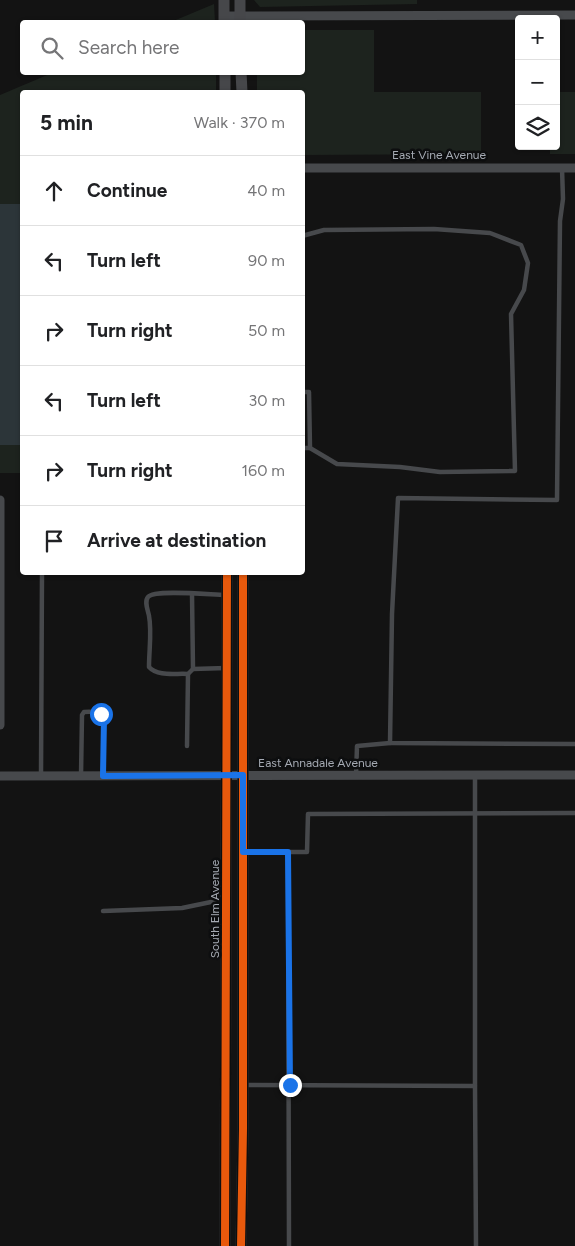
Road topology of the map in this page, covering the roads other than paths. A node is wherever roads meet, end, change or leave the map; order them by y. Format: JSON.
{"nodes":[{"id":1,"x":224,"y":0,"type":"edge"},
{"id":2,"x":240,"y":0,"type":"edge"},
{"id":3,"x":575,"y":15,"type":"edge"},
{"id":4,"x":224,"y":19,"type":"edge"},
{"id":5,"x":240,"y":19,"type":"edge"},
{"id":6,"x":225,"y":75,"type":"edge"},
{"id":7,"x":241,"y":75,"type":"edge"},
{"id":8,"x":225,"y":90,"type":"edge"},
{"id":9,"x":242,"y":90,"type":"edge"},
{"id":10,"x":305,"y":168,"type":"edge"},
{"id":11,"x":562,"y":168,"type":"junction"},
{"id":12,"x":575,"y":168,"type":"edge"},
{"id":13,"x":305,"y":235,"type":"edge"},
{"id":14,"x":305,"y":392,"type":"edge"},
{"id":15,"x":305,"y":448,"type":"edge"},
{"id":16,"x":310,"y":448,"type":"junction"},
{"id":17,"x":0,"y":500,"type":"edge"},
{"id":18,"x":42,"y":575,"type":"edge"},
{"id":19,"x":226,"y":575,"type":"edge"},
{"id":20,"x":243,"y":575,"type":"edge"},
{"id":21,"x":192,"y":594,"type":"junction"},
{"id":22,"x":226,"y":595,"type":"junction"},
{"id":23,"x":226,"y":668,"type":"junction"},
{"id":24,"x":193,"y":669,"type":"junction"},
{"id":25,"x":188,"y":674,"type":"junction"},
{"id":26,"x":0,"y":702,"type":"edge"},
{"id":27,"x":0,"y":725,"type":"edge"},
{"id":28,"x":390,"y":743,"type":"junction"},
{"id":29,"x":575,"y":744,"type":"edge"},
{"id":30,"x":187,"y":746,"type":"dead end"},
{"id":31,"x":226,"y":775,"type":"junction"},
{"id":32,"x":243,"y":775,"type":"junction"},
{"id":33,"x":575,"y":775,"type":"edge"},
{"id":34,"x":0,"y":776,"type":"edge"},
{"id":35,"x":103,"y":776,"type":"junction"},
{"id":36,"x":356,"y":776,"type":"junction"},
{"id":37,"x":475,"y":776,"type":"junction"},
{"id":38,"x":40,"y":777,"type":"junction"},
{"id":39,"x":81,"y":777,"type":"junction"},
{"id":40,"x":575,"y":813,"type":"edge"},
{"id":41,"x":475,"y":814,"type":"junction"},
{"id":42,"x":243,"y":852,"type":"junction"},
{"id":43,"x":288,"y":852,"type":"junction"},
{"id":44,"x":226,"y":902,"type":"junction"},
{"id":45,"x":103,"y":911,"type":"dead end"},
{"id":46,"x":243,"y":1085,"type":"junction"},
{"id":47,"x":290,"y":1085,"type":"junction"},
{"id":48,"x":476,"y":1086,"type":"junction"},
{"id":49,"x":225,"y":1246,"type":"edge"},
{"id":50,"x":241,"y":1246,"type":"edge"},
{"id":51,"x":289,"y":1246,"type":"edge"},
{"id":52,"x":476,"y":1246,"type":"edge"}],
"edges":[{"from":1,"to":4,"type":"main road"},
{"from":2,"to":5,"type":"main road"},
{"from":3,"to":5,"type":"street"},
{"from":4,"to":5,"type":"street"},
{"from":6,"to":8,"type":"main road"},
{"from":7,"to":9,"type":"main road"},
{"from":10,"to":11,"type":"street","name":"East Vine Avenue"},
{"from":11,"to":12,"type":"street","name":"East Vine Avenue"},
{"from":11,"to":28,"type":"lane"},
{"from":13,"to":16,"type":"lane"},
{"from":14,"to":16,"type":"lane"},
{"from":15,"to":16,"type":"lane"},
{"from":17,"to":26,"type":"street"},
{"from":18,"to":38,"type":"lane"},
{"from":19,"to":22,"type":"main road","name":"South Elm Avenue"},
{"from":20,"to":32,"type":"main road"},
{"from":21,"to":22,"type":"lane"},
{"from":21,"to":24,"type":"lane"},
{"from":21,"to":25,"type":"lane"},
{"from":22,"to":23,"type":"main road","name":"South Elm Avenue"},
{"from":23,"to":24,"type":"lane"},
{"from":23,"to":31,"type":"main road","name":"South Elm Avenue"},
{"from":24,"to":25,"type":"lane"},
{"from":25,"to":30,"type":"lane"},
{"from":26,"to":27,"type":"street"},
{"from":28,"to":29,"type":"lane"},
{"from":28,"to":36,"type":"lane"},
{"from":31,"to":32,"type":"street","name":"East Annadale Avenue"},
{"from":31,"to":35,"type":"street","name":"East Annadale Avenue"},
{"from":31,"to":44,"type":"main road","name":"South Elm Avenue"},
{"from":32,"to":36,"type":"street","name":"East Annadale Avenue"},
{"from":32,"to":42,"type":"main road"},
{"from":33,"to":37,"type":"street","name":"East Annadale Avenue"},
{"from":34,"to":38,"type":"street","name":"East Annadale Avenue"},
{"from":35,"to":39,"type":"street","name":"East Annadale Avenue"},
{"from":35,"to":39,"type":"lane"},
{"from":36,"to":37,"type":"street","name":"East Annadale Avenue"},
{"from":37,"to":41,"type":"lane"},
{"from":38,"to":39,"type":"street","name":"East Annadale Avenue"},
{"from":40,"to":41,"type":"lane"},
{"from":41,"to":43,"type":"lane"},
{"from":41,"to":48,"type":"lane"},
{"from":42,"to":43,"type":"lane"},
{"from":42,"to":46,"type":"main road"},
{"from":43,"to":47,"type":"lane"},
{"from":44,"to":45,"type":"lane"},
{"from":44,"to":49,"type":"main road","name":"South Elm Avenue"},
{"from":46,"to":47,"type":"lane"},
{"from":46,"to":50,"type":"main road"},
{"from":47,"to":48,"type":"lane"},
{"from":47,"to":51,"type":"lane"},
{"from":48,"to":52,"type":"lane"}]}
